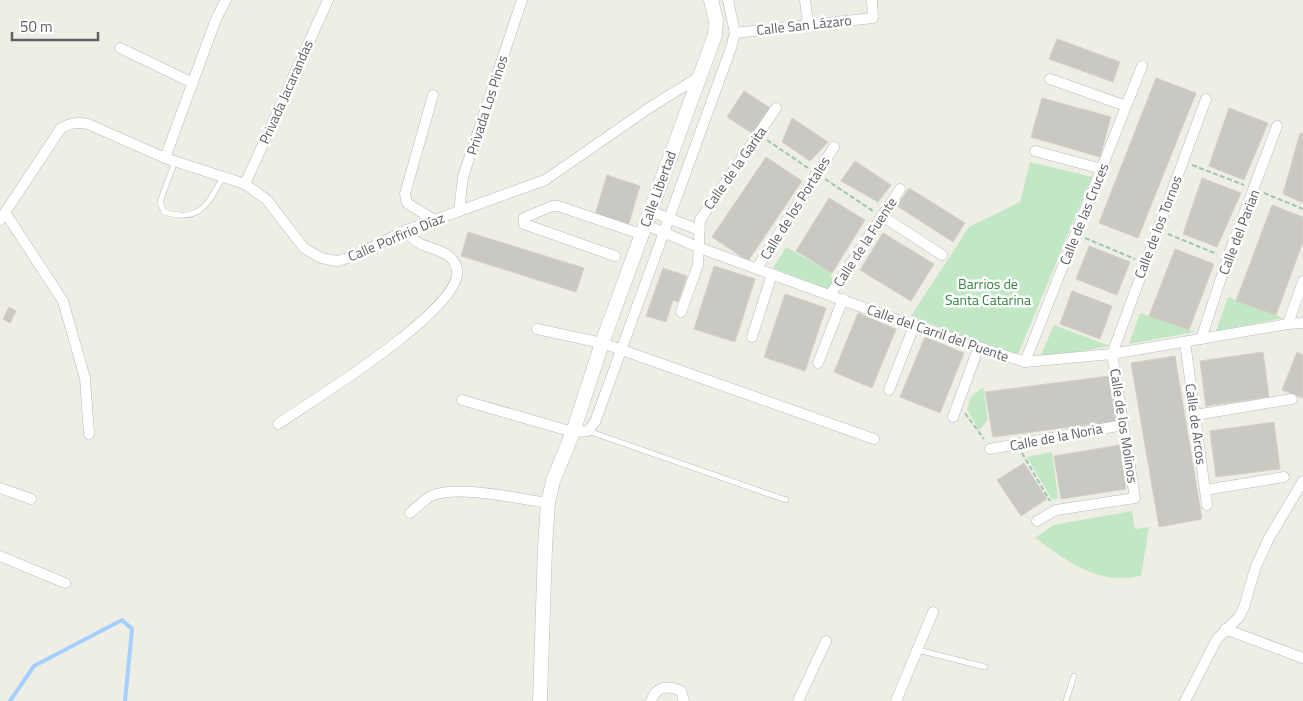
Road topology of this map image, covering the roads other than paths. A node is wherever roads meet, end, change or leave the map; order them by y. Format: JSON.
{"nodes":[{"id":1,"x":226,"y":0,"type":"edge"},
{"id":2,"x":328,"y":0,"type":"edge"},
{"id":3,"x":522,"y":0,"type":"edge"},
{"id":4,"x":710,"y":0,"type":"edge"},
{"id":5,"x":728,"y":0,"type":"edge"},
{"id":6,"x":805,"y":0,"type":"edge"},
{"id":7,"x":872,"y":0,"type":"edge"},
{"id":8,"x":808,"y":24,"type":"junction"},
{"id":9,"x":734,"y":33,"type":"junction"},
{"id":10,"x":120,"y":48,"type":"dead end"},
{"id":11,"x":1142,"y":66,"type":"dead end"},
{"id":12,"x":699,"y":77,"type":"junction"},
{"id":13,"x":1050,"y":79,"type":"dead end"},
{"id":14,"x":193,"y":83,"type":"junction"},
{"id":15,"x":433,"y":95,"type":"dead end"},
{"id":16,"x":1206,"y":99,"type":"dead end"},
{"id":17,"x":1126,"y":106,"type":"junction"},
{"id":18,"x":776,"y":108,"type":"dead end"},
{"id":19,"x":1277,"y":126,"type":"dead end"},
{"id":20,"x":834,"y":147,"type":"dead end"},
{"id":21,"x":1035,"y":151,"type":"dead end"},
{"id":22,"x":170,"y":159,"type":"junction"},
{"id":23,"x":1102,"y":169,"type":"junction"},
{"id":24,"x":223,"y":177,"type":"junction"},
{"id":25,"x":245,"y":184,"type":"junction"},
{"id":26,"x":900,"y":189,"type":"dead end"},
{"id":27,"x":459,"y":211,"type":"junction"},
{"id":28,"x":650,"y":211,"type":"junction"},
{"id":29,"x":882,"y":216,"type":"junction"},
{"id":30,"x":3,"y":217,"type":"edge"},
{"id":31,"x":668,"y":218,"type":"junction"},
{"id":32,"x":434,"y":220,"type":"junction"},
{"id":33,"x":643,"y":229,"type":"junction"},
{"id":34,"x":407,"y":230,"type":"junction"},
{"id":35,"x":699,"y":230,"type":"junction"},
{"id":36,"x":663,"y":233,"type":"junction"},
{"id":37,"x":700,"y":248,"type":"junction"},
{"id":38,"x":942,"y":255,"type":"dead end"},
{"id":39,"x":616,"y":256,"type":"dead end"},
{"id":40,"x":757,"y":268,"type":"junction"},
{"id":41,"x":772,"y":274,"type":"junction"},
{"id":42,"x":1303,"y":281,"type":"edge"},
{"id":43,"x":830,"y":295,"type":"junction"},
{"id":44,"x":843,"y":299,"type":"junction"},
{"id":45,"x":681,"y":312,"type":"dead end"},
{"id":46,"x":1288,"y":324,"type":"junction"},
{"id":47,"x":1303,"y":324,"type":"edge"},
{"id":48,"x":914,"y":326,"type":"junction"},
{"id":49,"x":537,"y":329,"type":"dead end"},
{"id":50,"x":752,"y":338,"type":"dead end"},
{"id":51,"x":1201,"y":339,"type":"junction"},
{"id":52,"x":1185,"y":342,"type":"junction"},
{"id":53,"x":602,"y":343,"type":"junction"},
{"id":54,"x":978,"y":348,"type":"junction"},
{"id":55,"x":620,"y":350,"type":"junction"},
{"id":56,"x":1112,"y":354,"type":"junction"},
{"id":57,"x":1025,"y":362,"type":"junction"},
{"id":58,"x":818,"y":363,"type":"dead end"},
{"id":59,"x":889,"y":390,"type":"dead end"},
{"id":60,"x":1292,"y":399,"type":"dead end"},
{"id":61,"x":462,"y":400,"type":"dead end"},
{"id":62,"x":1195,"y":415,"type":"junction"},
{"id":63,"x":953,"y":417,"type":"dead end"},
{"id":64,"x":278,"y":424,"type":"dead end"},
{"id":65,"x":1123,"y":424,"type":"junction"},
{"id":66,"x":588,"y":431,"type":"junction"},
{"id":67,"x":572,"y":432,"type":"junction"},
{"id":68,"x":89,"y":434,"type":"dead end"},
{"id":69,"x":874,"y":439,"type":"dead end"},
{"id":70,"x":990,"y":449,"type":"road end"},
{"id":71,"x":1284,"y":477,"type":"dead end"},
{"id":72,"x":1303,"y":481,"type":"edge"},
{"id":73,"x":0,"y":488,"type":"edge"},
{"id":74,"x":1205,"y":490,"type":"junction"},
{"id":75,"x":31,"y":499,"type":"dead end"},
{"id":76,"x":786,"y":500,"type":"dead end"},
{"id":77,"x":548,"y":503,"type":"junction"},
{"id":78,"x":1207,"y":505,"type":"dead end"},
{"id":79,"x":410,"y":514,"type":"dead end"},
{"id":80,"x":1037,"y":521,"type":"dead end"},
{"id":81,"x":0,"y":556,"type":"edge"},
{"id":82,"x":65,"y":583,"type":"dead end"},
{"id":83,"x":933,"y":612,"type":"dead end"},
{"id":84,"x":1226,"y":629,"type":"junction"},
{"id":85,"x":826,"y":641,"type":"dead end"},
{"id":86,"x":917,"y":650,"type":"junction"},
{"id":87,"x":1303,"y":658,"type":"edge"},
{"id":88,"x":985,"y":667,"type":"dead end"},
{"id":89,"x":1074,"y":676,"type":"dead end"},
{"id":90,"x":540,"y":701,"type":"edge"},
{"id":91,"x":650,"y":701,"type":"edge"},
{"id":92,"x":684,"y":701,"type":"edge"},
{"id":93,"x":798,"y":701,"type":"edge"},
{"id":94,"x":896,"y":701,"type":"edge"},
{"id":95,"x":1066,"y":701,"type":"edge"},
{"id":96,"x":1185,"y":701,"type":"edge"}],
"edges":[{"from":1,"to":14,"type":"street"},
{"from":2,"to":25,"type":"street","name":"Privada Jacarandas"},
{"from":3,"to":27,"type":"street","name":"Privada Los Pinos"},
{"from":4,"to":12,"type":"main road","name":"Calle Libertad"},
{"from":5,"to":9,"type":"street"},
{"from":6,"to":8,"type":"street"},
{"from":7,"to":8,"type":"street","name":"Calle San Lázaro"},
{"from":8,"to":9,"type":"street","name":"Calle San Lázaro"},
{"from":9,"to":31,"type":"street"},
{"from":10,"to":14,"type":"street"},
{"from":11,"to":17,"type":"street","name":"Calle de las Cruces"},
{"from":12,"to":27,"type":"street","name":"Calle Porfirio Díaz"},
{"from":12,"to":28,"type":"main road","name":"Calle Libertad"},
{"from":13,"to":17,"type":"street"},
{"from":14,"to":22,"type":"street"},
{"from":15,"to":32,"type":"street"},
{"from":16,"to":56,"type":"street","name":"Calle de los Tornos"},
{"from":17,"to":23,"type":"street","name":"Calle de las Cruces"},
{"from":18,"to":35,"type":"street","name":"Calle de la Garita"},
{"from":19,"to":51,"type":"street","name":"Calle del Parian"},
{"from":20,"to":40,"type":"street","name":"Calle de los Portales"},
{"from":21,"to":23,"type":"street"},
{"from":22,"to":24,"type":"street","name":"Calle Porfirio Díaz"},
{"from":22,"to":24,"type":"lane"},
{"from":22,"to":30,"type":"street","name":"Calle Porfirio Díaz"},
{"from":23,"to":57,"type":"street","name":"Calle de las Cruces"},
{"from":24,"to":25,"type":"street","name":"Calle Porfirio Díaz"},
{"from":25,"to":34,"type":"street","name":"Calle Porfirio Díaz"},
{"from":26,"to":29,"type":"street","name":"Calle de la Fuente"},
{"from":27,"to":32,"type":"street","name":"Calle Porfirio Díaz"},
{"from":28,"to":31,"type":"street"},
{"from":28,"to":33,"type":"main road","name":"Calle Libertad"},
{"from":29,"to":38,"type":"street"},
{"from":29,"to":43,"type":"street","name":"Calle de la Fuente"},
{"from":30,"to":68,"type":"street"},
{"from":31,"to":35,"type":"street"},
{"from":31,"to":36,"type":"street"},
{"from":32,"to":34,"type":"street","name":"Calle Porfirio Díaz"},
{"from":33,"to":36,"type":"street","name":"Calle del Carril del Puente"},
{"from":33,"to":39,"type":"street","name":"Calle del Carril del Puente"},
{"from":33,"to":53,"type":"main road","name":"Calle Libertad"},
{"from":34,"to":64,"type":"street"},
{"from":35,"to":37,"type":"street"},
{"from":36,"to":37,"type":"street","name":"Calle del Carril del Puente"},
{"from":36,"to":55,"type":"street"},
{"from":37,"to":40,"type":"street","name":"Calle del Carril del Puente"},
{"from":37,"to":45,"type":"street"},
{"from":40,"to":41,"type":"street","name":"Calle del Carril del Puente"},
{"from":41,"to":43,"type":"street","name":"Calle del Carril del Puente"},
{"from":41,"to":50,"type":"street"},
{"from":42,"to":46,"type":"street"},
{"from":43,"to":44,"type":"street","name":"Calle del Carril del Puente"},
{"from":44,"to":48,"type":"street","name":"Calle del Carril del Puente"},
{"from":44,"to":58,"type":"street"},
{"from":46,"to":47,"type":"street","name":"Calle del Carril del Puente"},
{"from":46,"to":51,"type":"street","name":"Calle del Carril del Puente"},
{"from":48,"to":54,"type":"street","name":"Calle del Carril del Puente"},
{"from":48,"to":59,"type":"street"},
{"from":49,"to":53,"type":"street"},
{"from":51,"to":52,"type":"street","name":"Calle del Carril del Puente"},
{"from":52,"to":56,"type":"street","name":"Calle del Carril del Puente"},
{"from":52,"to":62,"type":"street","name":"Calle de Arcos"},
{"from":53,"to":55,"type":"street"},
{"from":53,"to":67,"type":"main road","name":"Calle Libertad"},
{"from":54,"to":57,"type":"street","name":"Calle del Carril del Puente"},
{"from":54,"to":63,"type":"street"},
{"from":55,"to":66,"type":"street"},
{"from":55,"to":69,"type":"street"},
{"from":56,"to":57,"type":"street","name":"Calle del Carril del Puente"},
{"from":56,"to":65,"type":"street","name":"Calle de los Molinos"},
{"from":60,"to":62,"type":"street"},
{"from":61,"to":67,"type":"street"},
{"from":62,"to":74,"type":"street","name":"Calle de Arcos"},
{"from":65,"to":70,"type":"street","name":"Calle de la Noria"},
{"from":65,"to":80,"type":"street","name":"Calle de los Molinos"},
{"from":66,"to":67,"type":"street"},
{"from":66,"to":76,"type":"lane"},
{"from":67,"to":77,"type":"main road","name":"Calle Libertad"},
{"from":71,"to":74,"type":"street"},
{"from":72,"to":84,"type":"street"},
{"from":73,"to":75,"type":"street"},
{"from":74,"to":78,"type":"street","name":"Calle de Arcos"},
{"from":77,"to":79,"type":"street"},
{"from":77,"to":90,"type":"main road","name":"Calle Libertad"},
{"from":81,"to":82,"type":"street"},
{"from":83,"to":86,"type":"street"},
{"from":84,"to":87,"type":"street"},
{"from":84,"to":96,"type":"street"},
{"from":85,"to":93,"type":"street"},
{"from":86,"to":88,"type":"lane"},
{"from":86,"to":94,"type":"street"},
{"from":89,"to":95,"type":"lane"},
{"from":91,"to":92,"type":"street"}]}
